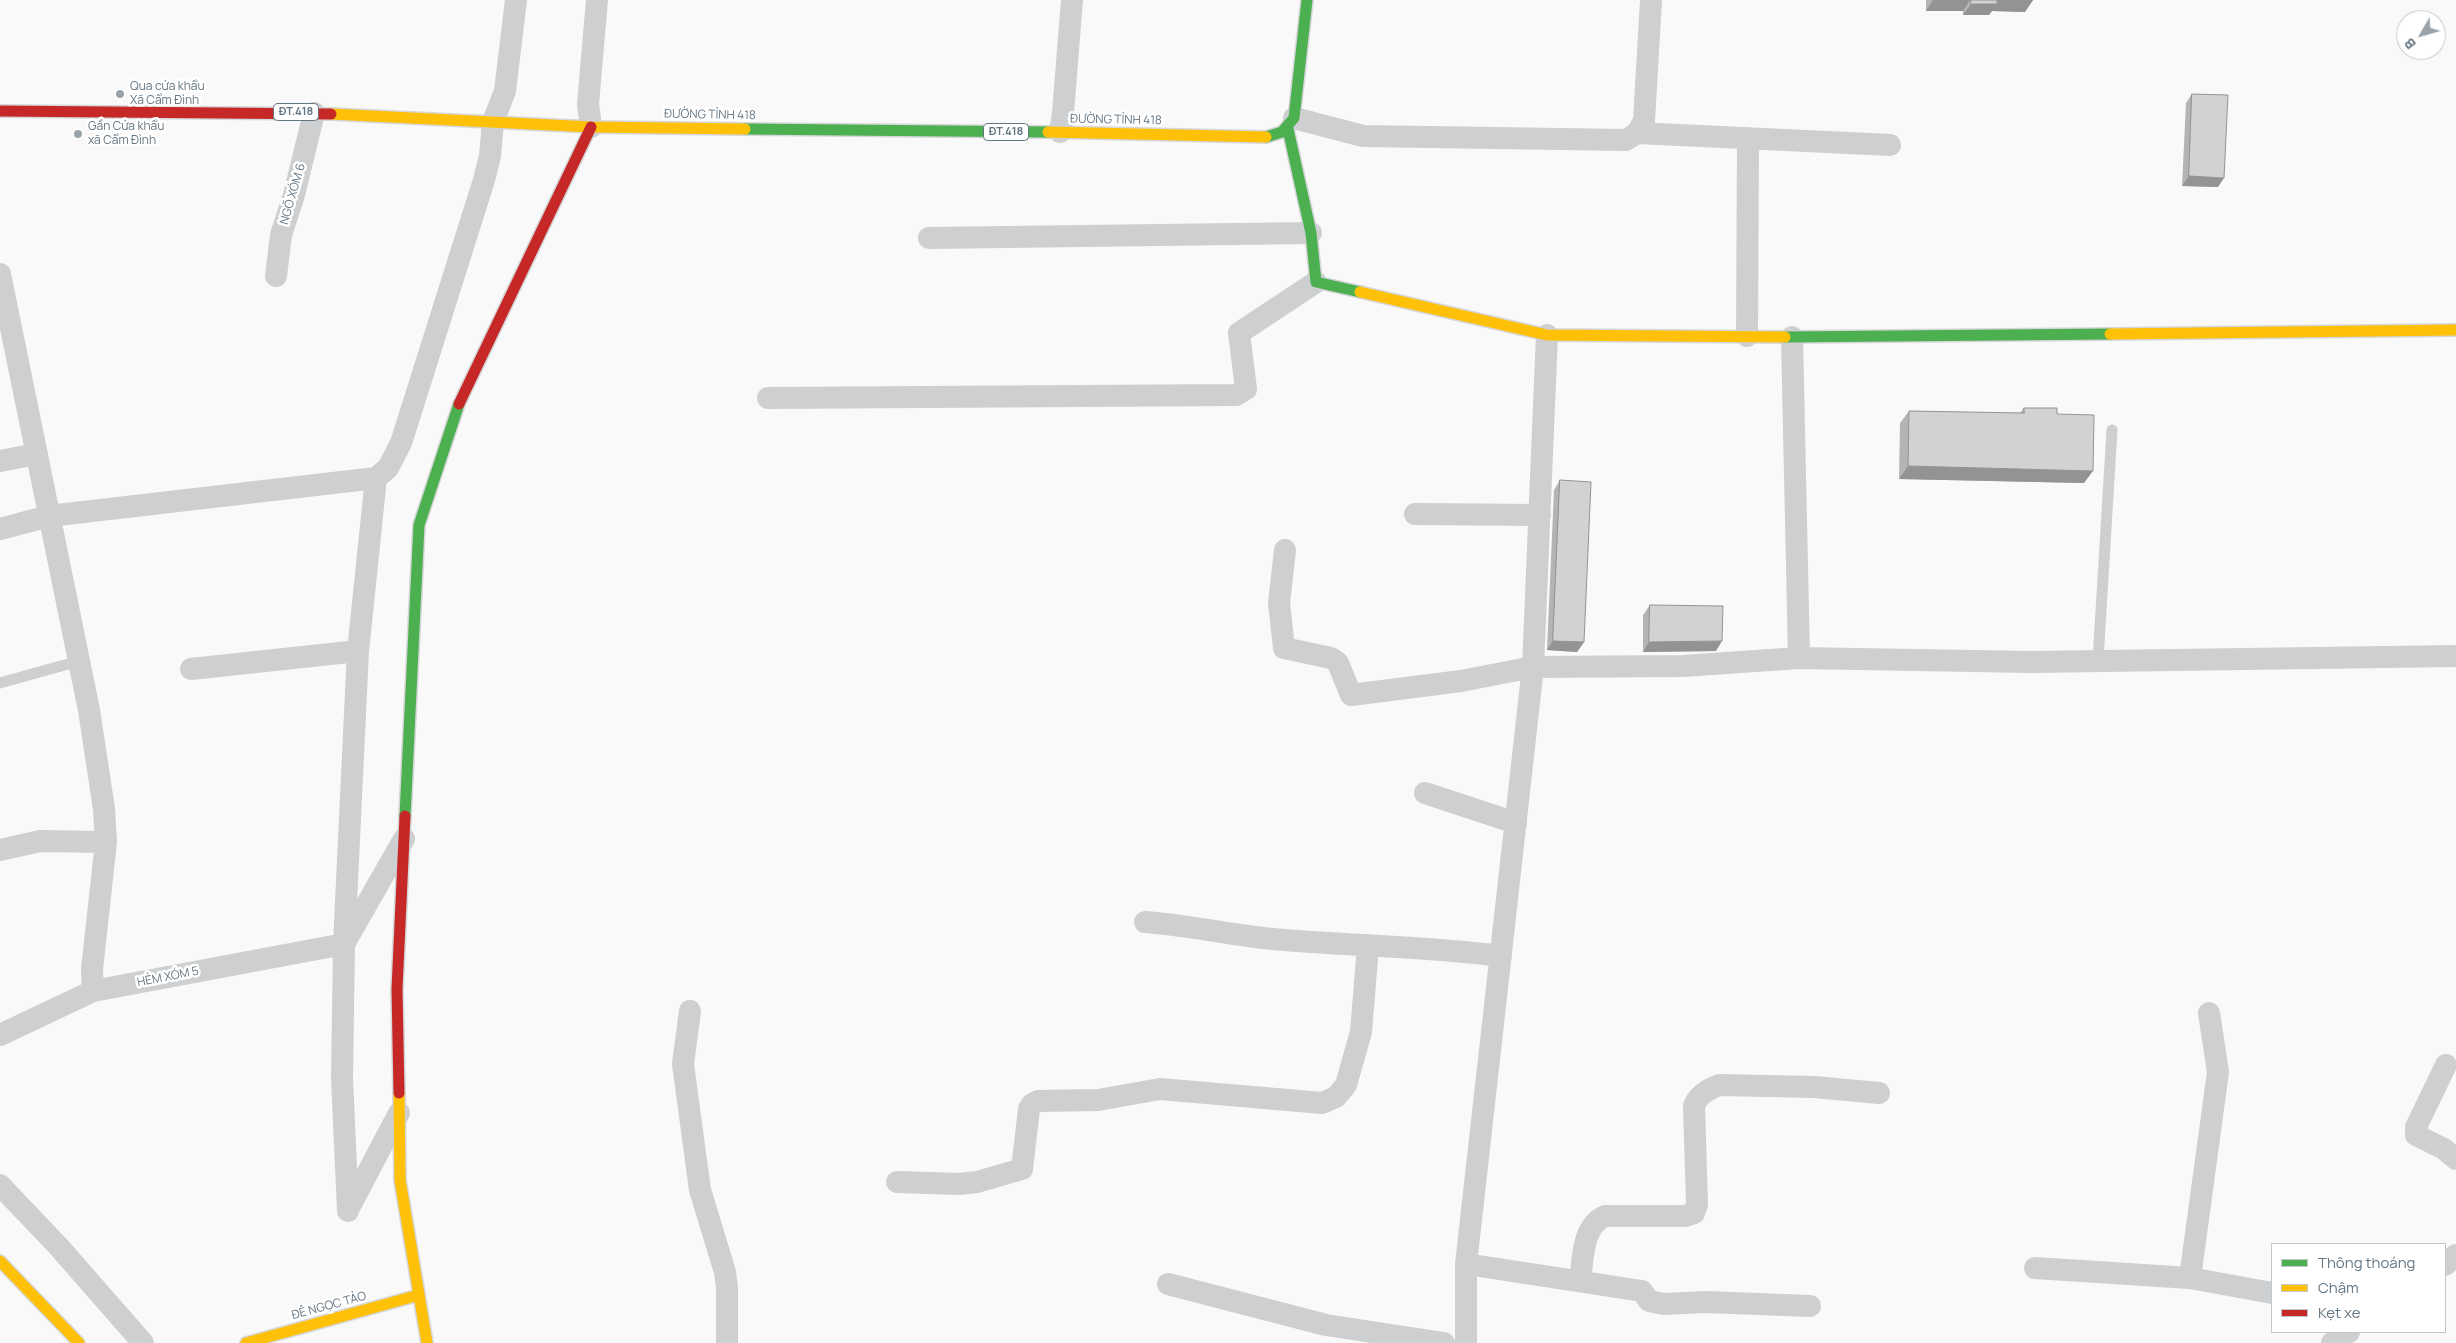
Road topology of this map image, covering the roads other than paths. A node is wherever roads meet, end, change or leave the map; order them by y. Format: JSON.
{"nodes":[{"id":1,"x":516,"y":0,"type":"edge"},
{"id":2,"x":597,"y":0,"type":"edge"},
{"id":3,"x":1072,"y":0,"type":"edge"},
{"id":4,"x":1307,"y":0,"type":"edge"},
{"id":5,"x":1651,"y":0,"type":"edge"},
{"id":6,"x":0,"y":111,"type":"edge"},
{"id":7,"x":314,"y":112,"type":"junction"},
{"id":8,"x":493,"y":122,"type":"junction"},
{"id":9,"x":1291,"y":124,"type":"junction"},
{"id":10,"x":591,"y":127,"type":"junction"},
{"id":11,"x":1060,"y":132,"type":"junction"},
{"id":12,"x":1637,"y":133,"type":"junction"},
{"id":13,"x":1748,"y":138,"type":"junction"},
{"id":14,"x":1890,"y":145,"type":"dead end"},
{"id":15,"x":1311,"y":233,"type":"junction"},
{"id":16,"x":929,"y":238,"type":"dead end"},
{"id":17,"x":0,"y":274,"type":"edge"},
{"id":18,"x":276,"y":276,"type":"dead end"},
{"id":19,"x":1316,"y":282,"type":"junction"},
{"id":20,"x":4,"y":319,"type":"edge"},
{"id":21,"x":2456,"y":330,"type":"edge"},
{"id":22,"x":1547,"y":335,"type":"junction"},
{"id":23,"x":1747,"y":336,"type":"junction"},
{"id":24,"x":1792,"y":336,"type":"junction"},
{"id":25,"x":768,"y":398,"type":"dead end"},
{"id":26,"x":2112,"y":430,"type":"dead end"},
{"id":27,"x":37,"y":454,"type":"junction"},
{"id":28,"x":0,"y":461,"type":"edge"},
{"id":29,"x":376,"y":478,"type":"junction"},
{"id":30,"x":1415,"y":514,"type":"dead end"},
{"id":31,"x":1540,"y":515,"type":"junction"},
{"id":32,"x":49,"y":516,"type":"junction"},
{"id":33,"x":0,"y":530,"type":"edge"},
{"id":34,"x":1285,"y":550,"type":"dead end"},
{"id":35,"x":358,"y":651,"type":"junction"},
{"id":36,"x":2456,"y":656,"type":"edge"},
{"id":37,"x":1798,"y":658,"type":"junction"},
{"id":38,"x":2098,"y":660,"type":"junction"},
{"id":39,"x":79,"y":661,"type":"junction"},
{"id":40,"x":1533,"y":667,"type":"junction"},
{"id":41,"x":191,"y":669,"type":"dead end"},
{"id":42,"x":0,"y":683,"type":"edge"},
{"id":43,"x":1425,"y":793,"type":"dead end"},
{"id":44,"x":1516,"y":823,"type":"junction"},
{"id":45,"x":405,"y":838,"type":"junction"},
{"id":46,"x":106,"y":842,"type":"junction"},
{"id":47,"x":0,"y":850,"type":"edge"},
{"id":48,"x":1144,"y":922,"type":"dead end"},
{"id":49,"x":344,"y":944,"type":"junction"},
{"id":50,"x":1368,"y":946,"type":"junction"},
{"id":51,"x":1501,"y":956,"type":"junction"},
{"id":52,"x":93,"y":991,"type":"junction"},
{"id":53,"x":690,"y":1011,"type":"dead end"},
{"id":54,"x":2209,"y":1013,"type":"dead end"},
{"id":55,"x":0,"y":1035,"type":"edge"},
{"id":56,"x":2446,"y":1065,"type":"dead end"},
{"id":57,"x":1879,"y":1093,"type":"dead end"},
{"id":58,"x":399,"y":1113,"type":"junction"},
{"id":59,"x":2456,"y":1159,"type":"edge"},
{"id":60,"x":897,"y":1182,"type":"dead end"},
{"id":61,"x":0,"y":1185,"type":"edge"},
{"id":62,"x":2456,"y":1255,"type":"edge"},
{"id":63,"x":0,"y":1261,"type":"edge"},
{"id":64,"x":1466,"y":1264,"type":"junction"},
{"id":65,"x":2446,"y":1264,"type":"edge"},
{"id":66,"x":2035,"y":1268,"type":"dead end"},
{"id":67,"x":2190,"y":1278,"type":"junction"},
{"id":68,"x":1580,"y":1281,"type":"junction"},
{"id":69,"x":1168,"y":1284,"type":"dead end"},
{"id":70,"x":2271,"y":1294,"type":"edge"},
{"id":71,"x":419,"y":1295,"type":"junction"},
{"id":72,"x":1810,"y":1306,"type":"dead end"},
{"id":73,"x":79,"y":1343,"type":"edge"},
{"id":74,"x":143,"y":1343,"type":"edge"},
{"id":75,"x":246,"y":1343,"type":"edge"},
{"id":76,"x":427,"y":1343,"type":"edge"},
{"id":77,"x":727,"y":1343,"type":"edge"},
{"id":78,"x":1444,"y":1343,"type":"edge"},
{"id":79,"x":1466,"y":1343,"type":"edge"}],
"edges":[{"from":1,"to":8,"type":"street"},
{"from":2,"to":10,"type":"street"},
{"from":3,"to":11,"type":"street"},
{"from":4,"to":9,"type":"main road"},
{"from":5,"to":12,"type":"street"},
{"from":6,"to":7,"type":"main road","name":"ĐƯỜNG TỈNH 418","number":"ĐT.418"},
{"from":7,"to":8,"type":"main road","name":"ĐƯỜNG TỈNH 418","number":"ĐT.418"},
{"from":7,"to":18,"type":"street","name":"NGÕ XÓM 6"},
{"from":8,"to":10,"type":"main road","name":"ĐƯỜNG TỈNH 418","number":"ĐT.418"},
{"from":8,"to":29,"type":"street"},
{"from":9,"to":11,"type":"main road","name":"ĐƯỜNG TỈNH 418","number":"ĐT.418"},
{"from":9,"to":12,"type":"street"},
{"from":9,"to":15,"type":"main road"},
{"from":10,"to":11,"type":"main road","name":"ĐƯỜNG TỈNH 418","number":"ĐT.418"},
{"from":10,"to":45,"type":"main road"},
{"from":12,"to":13,"type":"street"},
{"from":13,"to":14,"type":"street"},
{"from":13,"to":23,"type":"street"},
{"from":15,"to":16,"type":"street"},
{"from":15,"to":19,"type":"main road"},
{"from":17,"to":20,"type":"street"},
{"from":19,"to":22,"type":"main road"},
{"from":19,"to":25,"type":"street"},
{"from":20,"to":27,"type":"street"},
{"from":21,"to":24,"type":"main road"},
{"from":22,"to":23,"type":"main road"},
{"from":22,"to":31,"type":"street"},
{"from":23,"to":24,"type":"main road"},
{"from":24,"to":37,"type":"street"},
{"from":26,"to":38,"type":"lane"},
{"from":27,"to":28,"type":"street"},
{"from":27,"to":32,"type":"street"},
{"from":29,"to":32,"type":"street"},
{"from":29,"to":35,"type":"street"},
{"from":30,"to":31,"type":"street"},
{"from":31,"to":40,"type":"street"},
{"from":32,"to":33,"type":"street"},
{"from":32,"to":39,"type":"street"},
{"from":34,"to":40,"type":"street"},
{"from":35,"to":41,"type":"street"},
{"from":35,"to":49,"type":"street"},
{"from":36,"to":38,"type":"street"},
{"from":37,"to":38,"type":"street"},
{"from":37,"to":40,"type":"street"},
{"from":39,"to":42,"type":"lane"},
{"from":39,"to":46,"type":"street"},
{"from":40,"to":44,"type":"street"},
{"from":43,"to":44,"type":"street"},
{"from":44,"to":51,"type":"street"},
{"from":45,"to":49,"type":"street"},
{"from":45,"to":58,"type":"main road"},
{"from":46,"to":47,"type":"street"},
{"from":46,"to":52,"type":"street"},
{"from":48,"to":50,"type":"street"},
{"from":49,"to":52,"type":"street","name":"HẺM XÓM 5"},
{"from":49,"to":58,"type":"street"},
{"from":50,"to":51,"type":"street"},
{"from":50,"to":60,"type":"street"},
{"from":51,"to":64,"type":"street"},
{"from":52,"to":55,"type":"street","name":"HẺM XÓM 5"},
{"from":53,"to":77,"type":"street"},
{"from":54,"to":67,"type":"street"},
{"from":56,"to":59,"type":"street"},
{"from":57,"to":68,"type":"street"},
{"from":58,"to":71,"type":"main road"},
{"from":61,"to":74,"type":"street"},
{"from":62,"to":65,"type":"street"},
{"from":63,"to":73,"type":"main road"},
{"from":64,"to":68,"type":"street"},
{"from":64,"to":79,"type":"street"},
{"from":66,"to":67,"type":"street"},
{"from":67,"to":70,"type":"street"},
{"from":68,"to":72,"type":"street"},
{"from":69,"to":78,"type":"street"},
{"from":71,"to":75,"type":"main road","name":"ĐÊ NGỌC TẢO"},
{"from":71,"to":76,"type":"main road"}]}
